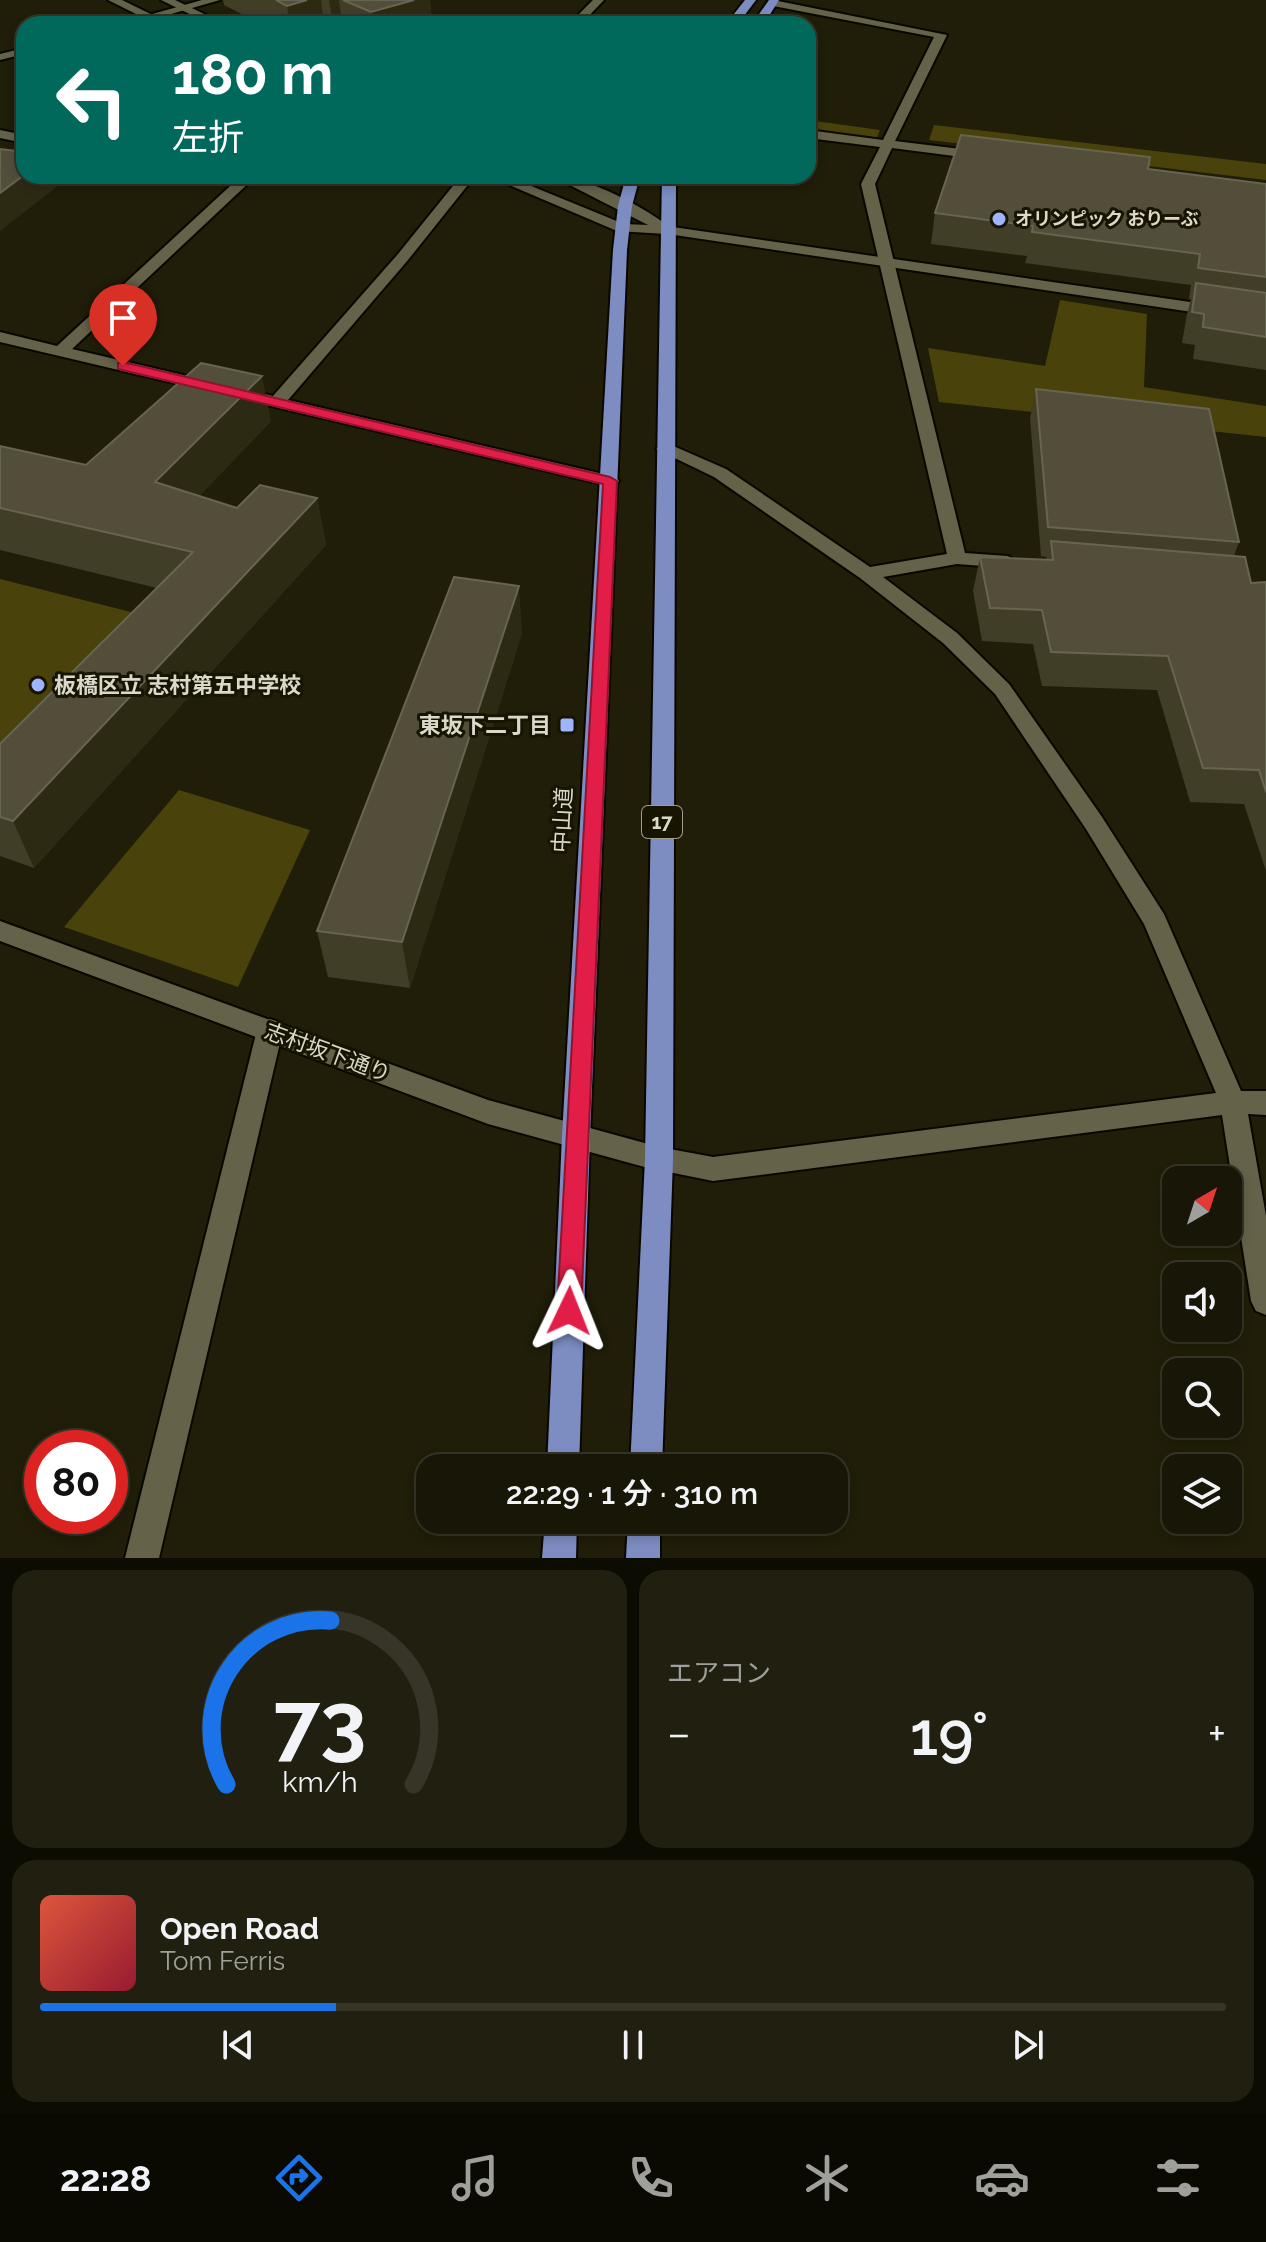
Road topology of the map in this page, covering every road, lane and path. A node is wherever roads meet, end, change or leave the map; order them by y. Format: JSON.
{"nodes":[{"id":1,"x":113,"y":0,"type":"edge"},
{"id":2,"x":166,"y":0,"type":"edge"},
{"id":3,"x":215,"y":0,"type":"edge"},
{"id":4,"x":599,"y":0,"type":"edge"},
{"id":5,"x":751,"y":0,"type":"edge"},
{"id":6,"x":773,"y":2,"type":"edge"},
{"id":7,"x":183,"y":8,"type":"junction"},
{"id":8,"x":148,"y":16,"type":"edge"},
{"id":9,"x":154,"y":16,"type":"edge"},
{"id":10,"x":201,"y":16,"type":"edge"},
{"id":11,"x":583,"y":16,"type":"edge"},
{"id":12,"x":738,"y":16,"type":"edge"},
{"id":13,"x":816,"y":135,"type":"edge"},
{"id":14,"x":885,"y":144,"type":"junction"},
{"id":15,"x":996,"y":157,"type":"edge"},
{"id":16,"x":240,"y":184,"type":"edge"},
{"id":17,"x":462,"y":184,"type":"edge"},
{"id":18,"x":520,"y":184,"type":"edge"},
{"id":19,"x":572,"y":184,"type":"edge"},
{"id":20,"x":631,"y":184,"type":"edge"},
{"id":21,"x":669,"y":184,"type":"edge"},
{"id":22,"x":624,"y":217,"type":"junction"},
{"id":23,"x":666,"y":230,"type":"junction"},
{"id":24,"x":885,"y":262,"type":"junction"},
{"id":25,"x":1266,"y":318,"type":"edge"},
{"id":26,"x":0,"y":337,"type":"edge"},
{"id":27,"x":61,"y":351,"type":"junction"},
{"id":28,"x":277,"y":402,"type":"junction"},
{"id":29,"x":665,"y":449,"type":"junction"},
{"id":30,"x":610,"y":481,"type":"junction"},
{"id":31,"x":957,"y":558,"type":"junction"},
{"id":32,"x":1034,"y":564,"type":"edge"},
{"id":33,"x":867,"y":574,"type":"junction"},
{"id":34,"x":2,"y":936,"type":"edge"},
{"id":35,"x":270,"y":1030,"type":"junction"},
{"id":36,"x":1233,"y":1102,"type":"junction"},
{"id":37,"x":1266,"y":1103,"type":"edge"},
{"id":38,"x":576,"y":1136,"type":"junction"},
{"id":39,"x":659,"y":1159,"type":"junction"},
{"id":40,"x":1266,"y":1301,"type":"edge"},
{"id":41,"x":564,"y":1454,"type":"edge"},
{"id":42,"x":647,"y":1454,"type":"edge"},
{"id":43,"x":560,"y":1534,"type":"edge"},
{"id":44,"x":644,"y":1534,"type":"edge"},
{"id":45,"x":142,"y":1558,"type":"edge"},
{"id":46,"x":559,"y":1558,"type":"edge"},
{"id":47,"x":643,"y":1558,"type":"edge"}],
"edges":[{"from":1,"to":8,"type":"street"},
{"from":2,"to":7,"type":"street"},
{"from":3,"to":7,"type":"street"},
{"from":4,"to":11,"type":"street"},
{"from":5,"to":12,"type":"highway"},
{"from":6,"to":14,"type":"street"},
{"from":7,"to":9,"type":"street"},
{"from":7,"to":10,"type":"street"},
{"from":13,"to":14,"type":"street"},
{"from":14,"to":15,"type":"street"},
{"from":14,"to":24,"type":"street"},
{"from":16,"to":27,"type":"street"},
{"from":17,"to":28,"type":"street"},
{"from":18,"to":22,"type":"street"},
{"from":19,"to":22,"type":"street"},
{"from":20,"to":22,"type":"highway","name":"中山道"},
{"from":21,"to":23,"type":"highway","number":"17"},
{"from":22,"to":23,"type":"street"},
{"from":22,"to":23,"type":"street"},
{"from":22,"to":30,"type":"highway","name":"中山道"},
{"from":23,"to":24,"type":"street"},
{"from":23,"to":29,"type":"highway","number":"17"},
{"from":24,"to":25,"type":"street"},
{"from":24,"to":31,"type":"street"},
{"from":26,"to":27,"type":"street"},
{"from":27,"to":28,"type":"street"},
{"from":28,"to":30,"type":"street"},
{"from":29,"to":33,"type":"street"},
{"from":29,"to":39,"type":"highway","number":"17"},
{"from":30,"to":38,"type":"highway","name":"中山道"},
{"from":31,"to":32,"type":"street"},
{"from":31,"to":33,"type":"street"},
{"from":33,"to":36,"type":"street"},
{"from":34,"to":35,"type":"street","name":"志村坂下通り"},
{"from":35,"to":38,"type":"street","name":"志村坂下通り"},
{"from":35,"to":45,"type":"street"},
{"from":36,"to":37,"type":"street","name":"志村坂下通り"},
{"from":36,"to":39,"type":"street","name":"志村坂下通り"},
{"from":36,"to":40,"type":"street"},
{"from":38,"to":39,"type":"street","name":"志村坂下通り"},
{"from":38,"to":41,"type":"highway","name":"中山道"},
{"from":39,"to":42,"type":"highway","number":"17"},
{"from":43,"to":46,"type":"highway"},
{"from":44,"to":47,"type":"highway"}]}
